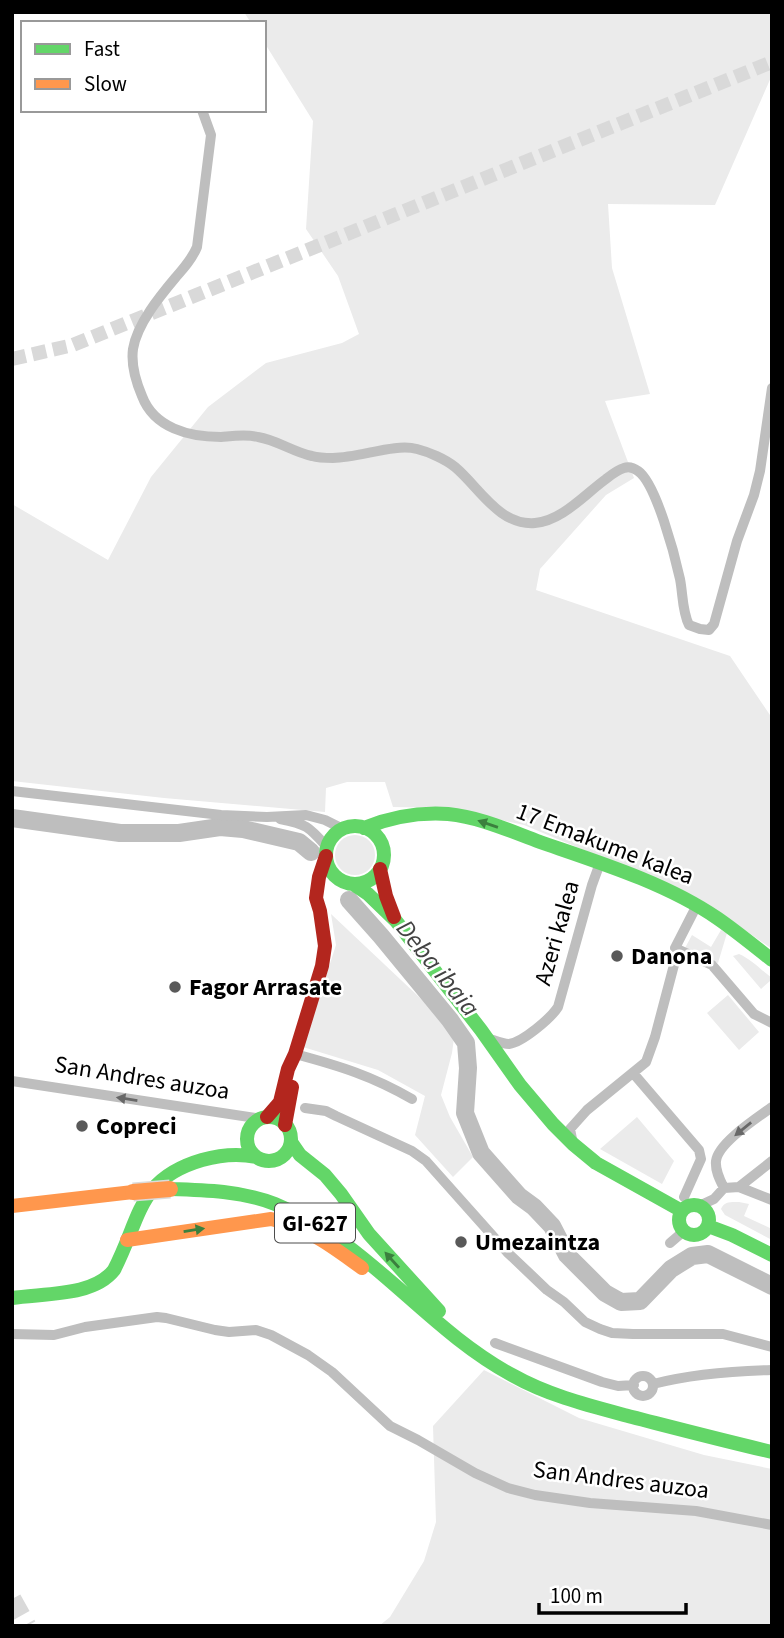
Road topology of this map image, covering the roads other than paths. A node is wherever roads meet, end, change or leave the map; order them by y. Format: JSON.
{"nodes":[{"id":1,"x":203,"y":112,"type":"edge"},
{"id":2,"x":772,"y":387,"type":"edge"},
{"id":3,"x":12,"y":791,"type":"edge"},
{"id":4,"x":405,"y":816,"type":"junction"},
{"id":5,"x":267,"y":817,"type":"junction"},
{"id":6,"x":363,"y":828,"type":"junction"},
{"id":7,"x":343,"y":829,"type":"junction"},
{"id":8,"x":383,"y":850,"type":"junction"},
{"id":9,"x":326,"y":852,"type":"junction"},
{"id":10,"x":604,"y":867,"type":"junction"},
{"id":11,"x":380,"y":869,"type":"junction"},
{"id":12,"x":348,"y":883,"type":"junction"},
{"id":13,"x":696,"y":905,"type":"junction"},
{"id":14,"x":320,"y":911,"type":"junction"},
{"id":15,"x":396,"y":921,"type":"junction"},
{"id":16,"x":772,"y":960,"type":"edge"},
{"id":17,"x":674,"y":965,"type":"dead end"},
{"id":18,"x":772,"y":1023,"type":"edge"},
{"id":19,"x":486,"y":1037,"type":"junction"},
{"id":20,"x":518,"y":1041,"type":"junction"},
{"id":21,"x":295,"y":1054,"type":"junction"},
{"id":22,"x":509,"y":1069,"type":"junction"},
{"id":23,"x":633,"y":1073,"type":"junction"},
{"id":24,"x":12,"y":1081,"type":"edge"},
{"id":25,"x":291,"y":1094,"type":"junction"},
{"id":26,"x":412,"y":1099,"type":"dead end"},
{"id":27,"x":772,"y":1107,"type":"edge"},
{"id":28,"x":305,"y":1108,"type":"junction"},
{"id":29,"x":266,"y":1117,"type":"junction"},
{"id":30,"x":249,"y":1130,"type":"junction"},
{"id":31,"x":288,"y":1132,"type":"junction"},
{"id":32,"x":573,"y":1144,"type":"junction"},
{"id":33,"x":214,"y":1157,"type":"junction"},
{"id":34,"x":256,"y":1157,"type":"junction"},
{"id":35,"x":772,"y":1161,"type":"edge"},
{"id":36,"x":739,"y":1187,"type":"junction"},
{"id":37,"x":724,"y":1188,"type":"junction"},
{"id":38,"x":772,"y":1200,"type":"edge"},
{"id":39,"x":683,"y":1204,"type":"junction"},
{"id":40,"x":12,"y":1206,"type":"edge"},
{"id":41,"x":699,"y":1206,"type":"junction"},
{"id":42,"x":708,"y":1226,"type":"junction"},
{"id":43,"x":684,"y":1231,"type":"junction"},
{"id":44,"x":127,"y":1240,"type":"junction"},
{"id":45,"x":670,"y":1244,"type":"dead end"},
{"id":46,"x":772,"y":1255,"type":"edge"},
{"id":47,"x":12,"y":1298,"type":"edge"},
{"id":48,"x":433,"y":1318,"type":"junction"},
{"id":49,"x":12,"y":1334,"type":"edge"},
{"id":50,"x":495,"y":1343,"type":"dead end"},
{"id":51,"x":772,"y":1347,"type":"edge"},
{"id":52,"x":490,"y":1362,"type":"junction"},
{"id":53,"x":772,"y":1370,"type":"edge"},
{"id":54,"x":772,"y":1452,"type":"edge"},
{"id":55,"x":772,"y":1525,"type":"edge"}],
"edges":[{"from":1,"to":2,"type":"street"},
{"from":3,"to":5,"type":"street"},
{"from":4,"to":6,"type":"street","name":"17 Emakume kalea"},
{"from":4,"to":8,"type":"street"},
{"from":10,"to":4,"type":"street","name":"17 Emakume kalea","one_way":true},
{"from":5,"to":7,"type":"street"},
{"from":5,"to":9,"type":"street"},
{"from":6,"to":7,"type":"street"},
{"from":6,"to":8,"type":"street"},
{"from":7,"to":9,"type":"street"},
{"from":8,"to":11,"type":"street"},
{"from":9,"to":12,"type":"street"},
{"from":9,"to":14,"type":"street"},
{"from":10,"to":13,"type":"street","name":"17 Emakume kalea"},
{"from":10,"to":20,"type":"street","name":"Azeri kalea"},
{"from":11,"to":12,"type":"street"},
{"from":11,"to":15,"type":"street"},
{"from":12,"to":14,"type":"street"},
{"from":12,"to":15,"type":"street"},
{"from":13,"to":16,"type":"street","name":"17 Emakume kalea"},
{"from":13,"to":18,"type":"street"},
{"from":14,"to":21,"type":"street"},
{"from":15,"to":19,"type":"street"},
{"from":17,"to":23,"type":"street"},
{"from":19,"to":20,"type":"street"},
{"from":19,"to":22,"type":"street"},
{"from":20,"to":22,"type":"street"},
{"from":21,"to":25,"type":"street"},
{"from":21,"to":26,"type":"street"},
{"from":21,"to":29,"type":"street"},
{"from":22,"to":32,"type":"street"},
{"from":23,"to":32,"type":"street"},
{"from":23,"to":39,"type":"street"},
{"from":29,"to":24,"type":"street","name":"San Andres auzoa","one_way":true},
{"from":25,"to":28,"type":"street"},
{"from":25,"to":31,"type":"street"},
{"from":27,"to":37,"type":"street","one_way":true},
{"from":28,"to":31,"type":"street"},
{"from":28,"to":51,"type":"street"},
{"from":29,"to":30,"type":"street","name":"San Andres auzoa"},
{"from":29,"to":31,"type":"street","name":"San Andres auzoa"},
{"from":30,"to":33,"type":"street","name":"San Andres auzoa"},
{"from":30,"to":34,"type":"street","name":"San Andres auzoa"},
{"from":31,"to":34,"type":"street","name":"San Andres auzoa"},
{"from":52,"to":31,"type":"street","one_way":true},
{"from":32,"to":39,"type":"street"},
{"from":33,"to":34,"type":"street","name":"San Andres auzoa"},
{"from":33,"to":44,"type":"street","name":"San Andres auzoa"},
{"from":35,"to":36,"type":"street"},
{"from":36,"to":37,"type":"street"},
{"from":36,"to":38,"type":"street"},
{"from":37,"to":41,"type":"street"},
{"from":39,"to":41,"type":"street"},
{"from":39,"to":43,"type":"street"},
{"from":40,"to":48,"type":"street","number":"GI-627","bridge":true},
{"from":41,"to":42,"type":"street"},
{"from":42,"to":43,"type":"street"},
{"from":42,"to":46,"type":"street"},
{"from":43,"to":45,"type":"street"},
{"from":44,"to":47,"type":"street","name":"San Andres auzoa"},
{"from":44,"to":48,"type":"street","one_way":true},
{"from":48,"to":52,"type":"street","number":"GI-627"},
{"from":49,"to":55,"type":"street","name":"San Andres auzoa"},
{"from":50,"to":53,"type":"street"},
{"from":52,"to":54,"type":"street","number":"GI-627"}]}
